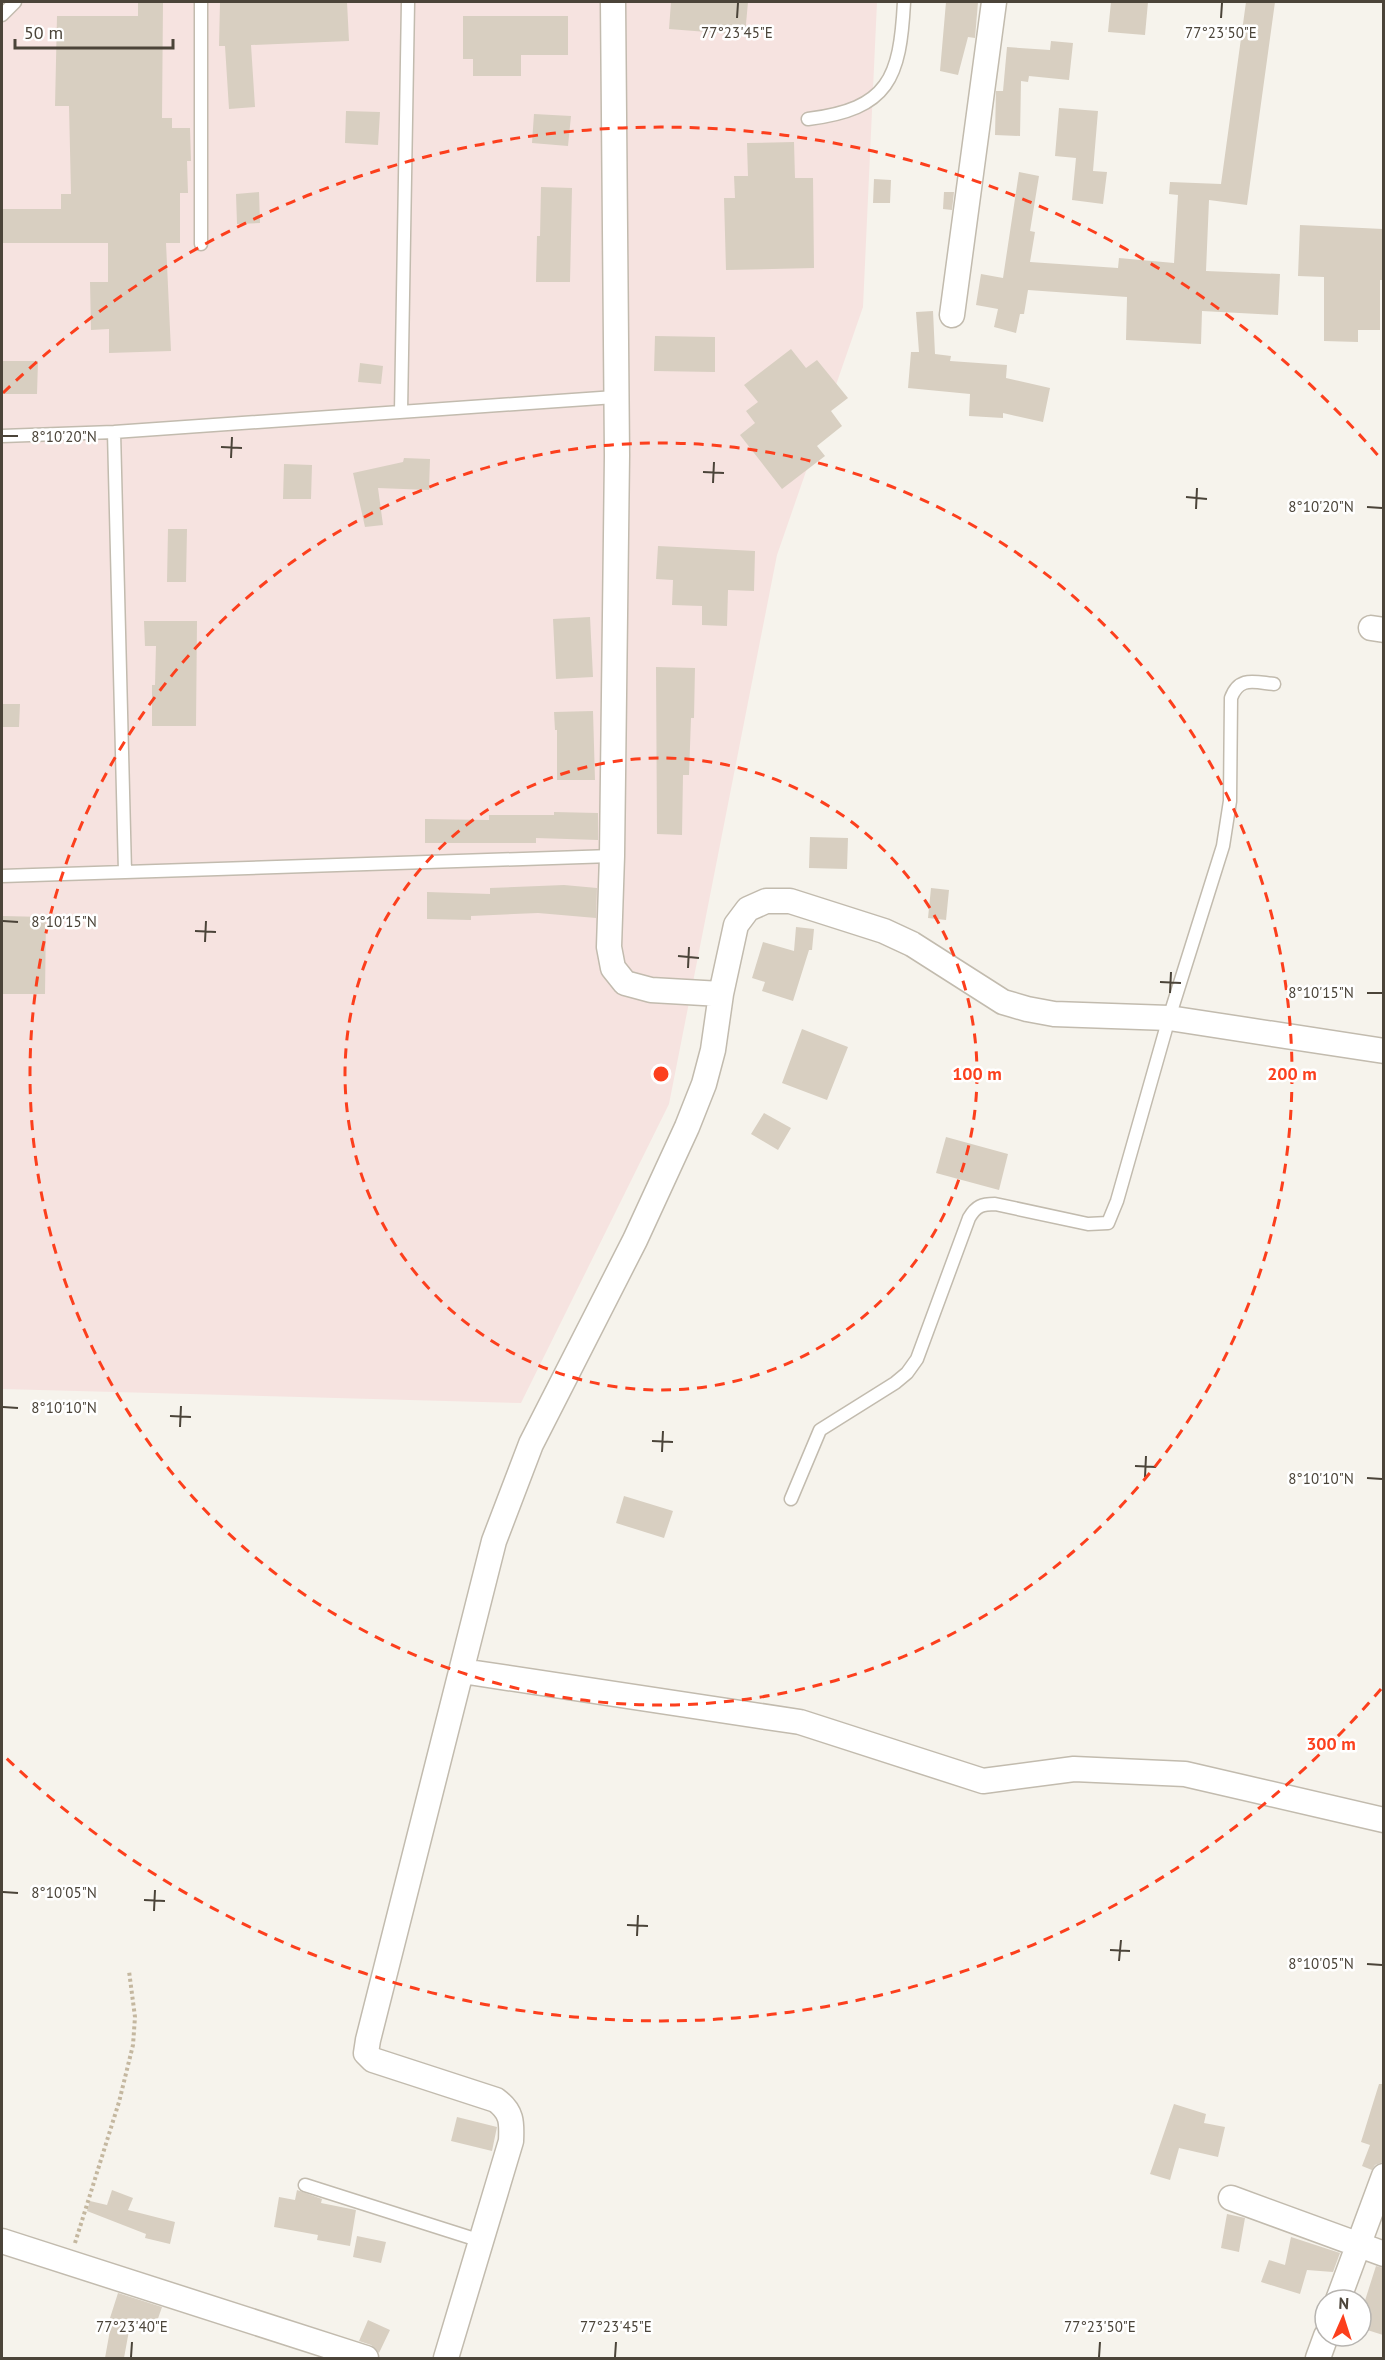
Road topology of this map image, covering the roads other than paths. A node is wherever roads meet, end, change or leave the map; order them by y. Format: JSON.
{"nodes":[{"id":1,"x":15,"y":2,"type":"edge"},
{"id":2,"x":201,"y":2,"type":"edge"},
{"id":3,"x":408,"y":2,"type":"edge"},
{"id":4,"x":613,"y":2,"type":"edge"},
{"id":5,"x":904,"y":2,"type":"edge"},
{"id":6,"x":994,"y":2,"type":"edge"},
{"id":7,"x":2,"y":15,"type":"edge"},
{"id":8,"x":808,"y":119,"type":"dead end"},
{"id":9,"x":201,"y":243,"type":"dead end"},
{"id":10,"x":952,"y":315,"type":"dead end"},
{"id":11,"x":615,"y":397,"type":"junction"},
{"id":12,"x":401,"y":412,"type":"junction"},
{"id":13,"x":114,"y":432,"type":"junction"},
{"id":14,"x":2,"y":436,"type":"edge"},
{"id":15,"x":1274,"y":684,"type":"dead end"},
{"id":16,"x":612,"y":856,"type":"junction"},
{"id":17,"x":125,"y":872,"type":"junction"},
{"id":18,"x":2,"y":876,"type":"edge"},
{"id":19,"x":721,"y":994,"type":"junction"},
{"id":20,"x":1169,"y":1018,"type":"junction"},
{"id":21,"x":1383,"y":1051,"type":"edge"},
{"id":22,"x":791,"y":1499,"type":"dead end"},
{"id":23,"x":462,"y":1671,"type":"junction"},
{"id":24,"x":1383,"y":1820,"type":"edge"},
{"id":25,"x":1383,"y":2176,"type":"edge"},
{"id":26,"x":305,"y":2185,"type":"dead end"},
{"id":27,"x":1231,"y":2198,"type":"dead end"},
{"id":28,"x":2,"y":2241,"type":"edge"},
{"id":29,"x":481,"y":2241,"type":"junction"},
{"id":30,"x":1358,"y":2243,"type":"junction"},
{"id":31,"x":1383,"y":2254,"type":"edge"},
{"id":32,"x":1342,"y":2288,"type":"edge"},
{"id":33,"x":366,"y":2358,"type":"edge"},
{"id":34,"x":446,"y":2358,"type":"edge"}],
"edges":[{"from":1,"to":7,"type":"lane"},
{"from":2,"to":9,"type":"lane"},
{"from":3,"to":12,"type":"lane"},
{"from":4,"to":11,"type":"street"},
{"from":5,"to":8,"type":"lane"},
{"from":6,"to":10,"type":"street"},
{"from":11,"to":12,"type":"lane"},
{"from":11,"to":16,"type":"street"},
{"from":12,"to":13,"type":"lane"},
{"from":13,"to":14,"type":"lane"},
{"from":13,"to":17,"type":"lane"},
{"from":15,"to":20,"type":"lane"},
{"from":16,"to":17,"type":"lane"},
{"from":16,"to":19,"type":"street"},
{"from":17,"to":18,"type":"lane"},
{"from":19,"to":20,"type":"street"},
{"from":19,"to":23,"type":"street"},
{"from":20,"to":21,"type":"street"},
{"from":20,"to":22,"type":"lane"},
{"from":23,"to":24,"type":"street"},
{"from":23,"to":29,"type":"street"},
{"from":25,"to":30,"type":"street"},
{"from":26,"to":29,"type":"lane"},
{"from":27,"to":30,"type":"street"},
{"from":28,"to":33,"type":"street"},
{"from":29,"to":34,"type":"street"},
{"from":30,"to":31,"type":"street"},
{"from":30,"to":32,"type":"street"}]}
